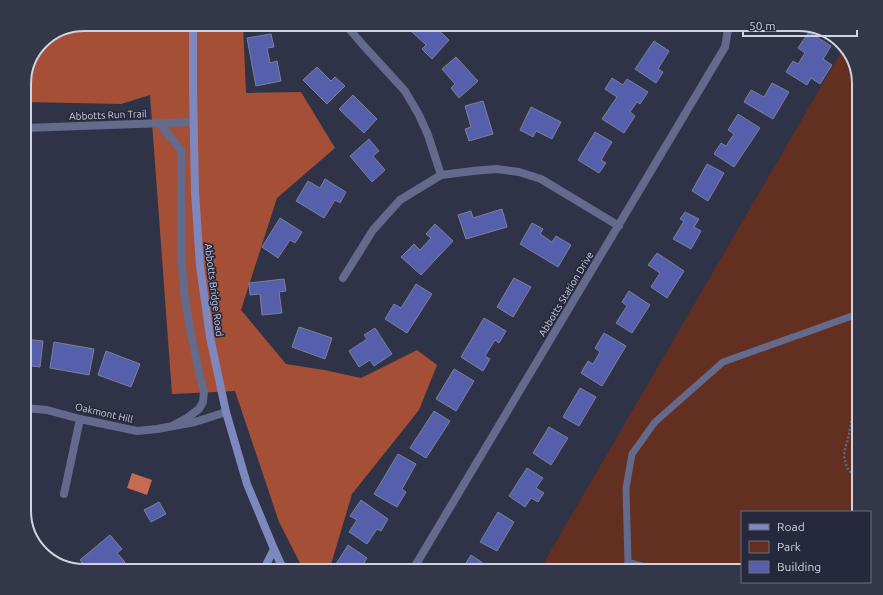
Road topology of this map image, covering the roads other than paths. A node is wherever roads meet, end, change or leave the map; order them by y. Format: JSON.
{"nodes":[{"id":1,"x":193,"y":31,"type":"edge"},
{"id":2,"x":351,"y":31,"type":"edge"},
{"id":3,"x":728,"y":31,"type":"edge"},
{"id":4,"x":194,"y":122,"type":"junction"},
{"id":5,"x":159,"y":123,"type":"junction"},
{"id":6,"x":31,"y":128,"type":"edge"},
{"id":7,"x":441,"y":175,"type":"junction"},
{"id":8,"x":619,"y":226,"type":"junction"},
{"id":9,"x":344,"y":278,"type":"dead end"},
{"id":10,"x":852,"y":316,"type":"edge"},
{"id":11,"x":31,"y":409,"type":"edge"},
{"id":12,"x":226,"y":412,"type":"junction"},
{"id":13,"x":80,"y":418,"type":"junction"},
{"id":14,"x":172,"y":426,"type":"junction"},
{"id":15,"x":64,"y":494,"type":"dead end"},
{"id":16,"x":274,"y":549,"type":"junction"},
{"id":17,"x":628,"y":562,"type":"joint"},
{"id":18,"x":267,"y":564,"type":"edge"},
{"id":19,"x":281,"y":564,"type":"edge"},
{"id":20,"x":416,"y":564,"type":"edge"},
{"id":21,"x":635,"y":564,"type":"edge"}],
"edges":[{"from":1,"to":4,"type":"main road","name":"Abbotts Bridge Road"},
{"from":2,"to":7,"type":"street"},
{"from":3,"to":8,"type":"street","name":"Abbotts Station Drive"},
{"from":4,"to":5,"type":"street","name":"Abbotts Run Trail"},
{"from":4,"to":12,"type":"main road","name":"Abbotts Bridge Road"},
{"from":5,"to":6,"type":"street","name":"Abbotts Run Trail"},
{"from":5,"to":14,"type":"street"},
{"from":7,"to":8,"type":"street"},
{"from":7,"to":9,"type":"street"},
{"from":8,"to":20,"type":"street","name":"Abbotts Station Drive"},
{"from":10,"to":17,"type":"lane"},
{"from":11,"to":13,"type":"street","name":"Oakmont Hill"},
{"from":12,"to":14,"type":"street","name":"Oakmont Hill"},
{"from":12,"to":16,"type":"main road","name":"Abbotts Bridge Road"},
{"from":13,"to":14,"type":"street","name":"Oakmont Hill"},
{"from":13,"to":15,"type":"street"},
{"from":16,"to":18,"type":"main road"},
{"from":16,"to":19,"type":"main road","name":"Abbotts Bridge Road"},
{"from":17,"to":21,"type":"lane"}]}
